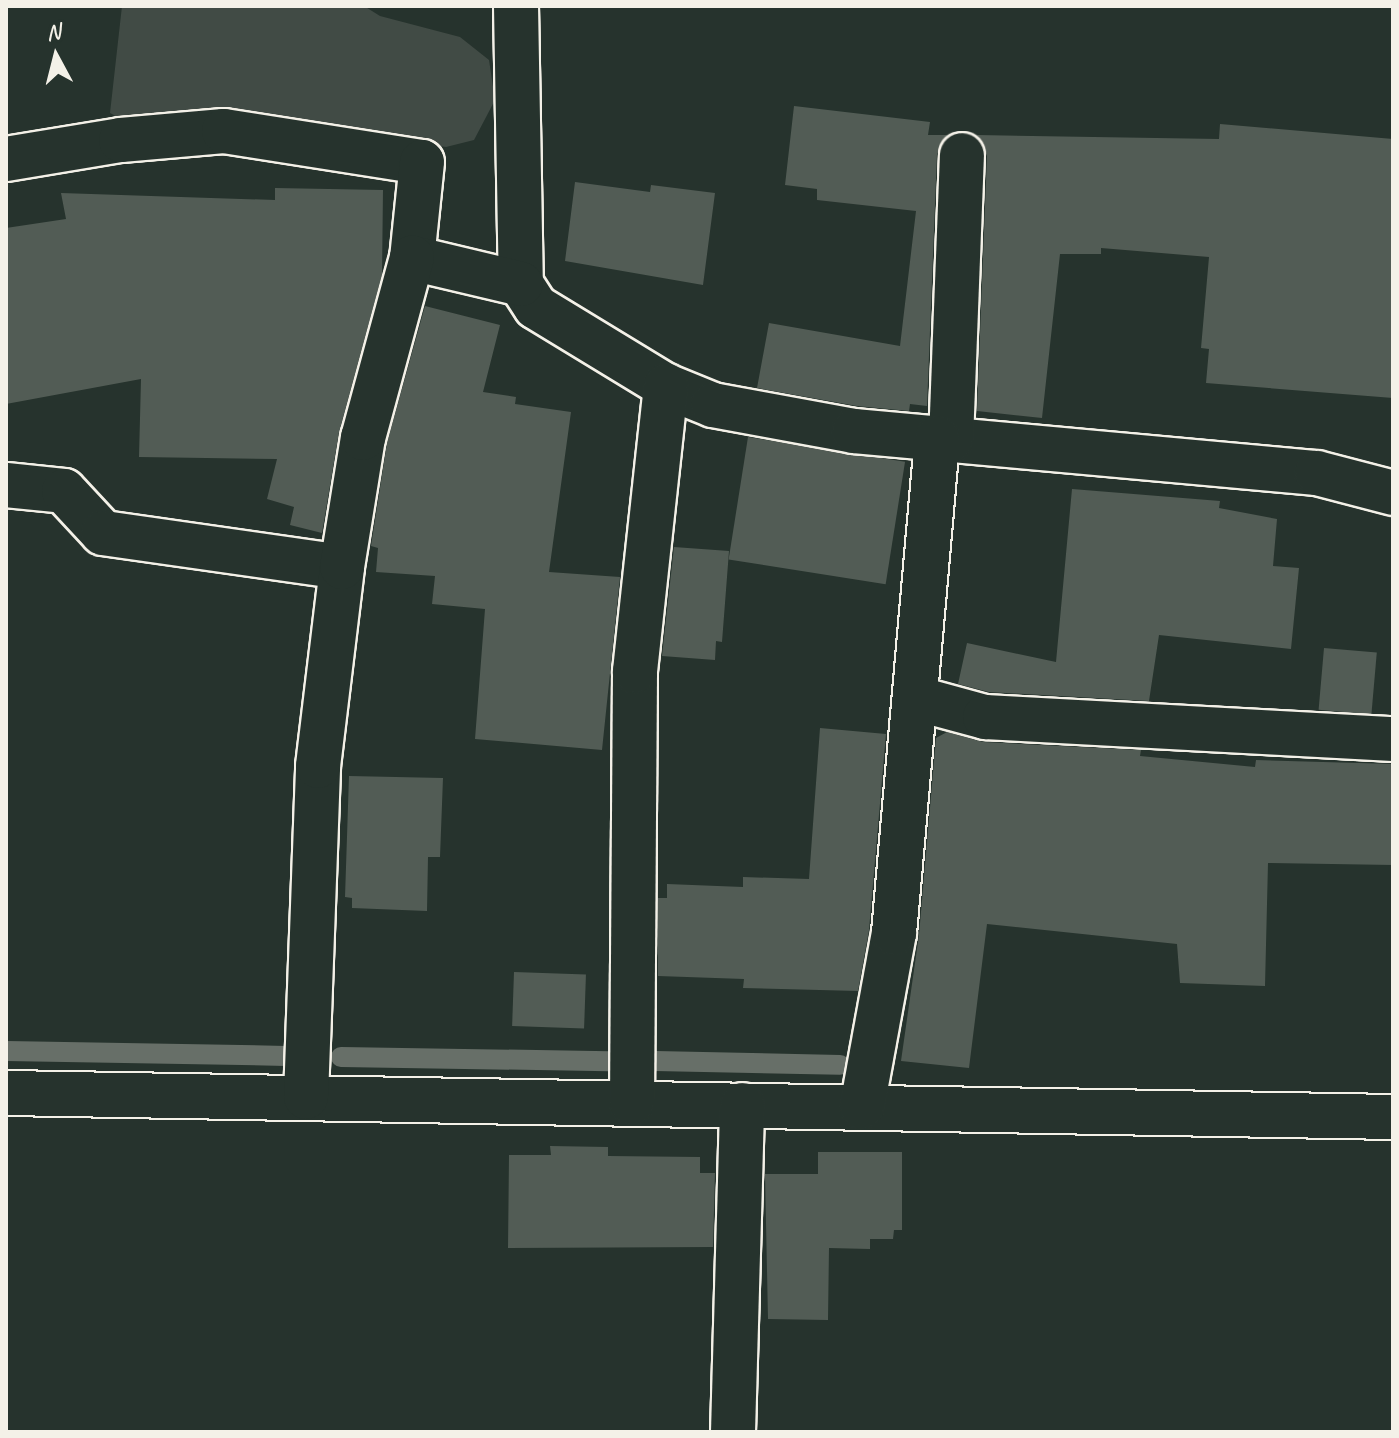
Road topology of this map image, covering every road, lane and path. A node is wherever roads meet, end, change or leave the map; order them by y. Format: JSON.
{"nodes":[{"id":1,"x":516,"y":6,"type":"edge"},
{"id":2,"x":962,"y":155,"type":"dead end"},
{"id":3,"x":6,"y":159,"type":"edge"},
{"id":4,"x":412,"y":258,"type":"junction"},
{"id":5,"x":521,"y":284,"type":"junction"},
{"id":6,"x":666,"y":386,"type":"junction"},
{"id":7,"x":944,"y":439,"type":"junction"},
{"id":8,"x":6,"y":485,"type":"edge"},
{"id":9,"x":1393,"y":493,"type":"edge"},
{"id":10,"x":342,"y":567,"type":"junction"},
{"id":11,"x":915,"y":698,"type":"junction"},
{"id":12,"x":1393,"y":739,"type":"edge"},
{"id":13,"x":6,"y":1093,"type":"edge"},
{"id":14,"x":306,"y":1097,"type":"junction"},
{"id":15,"x":632,"y":1103,"type":"junction"},
{"id":16,"x":742,"y":1105,"type":"junction"},
{"id":17,"x":862,"y":1107,"type":"junction"},
{"id":18,"x":1393,"y":1117,"type":"edge"},
{"id":19,"x":733,"y":1432,"type":"edge"}],
"edges":[{"from":1,"to":5,"type":"street"},
{"from":2,"to":7,"type":"street"},
{"from":3,"to":4,"type":"street"},
{"from":4,"to":5,"type":"street"},
{"from":4,"to":10,"type":"street"},
{"from":5,"to":6,"type":"street"},
{"from":6,"to":7,"type":"street"},
{"from":6,"to":15,"type":"street"},
{"from":7,"to":9,"type":"street"},
{"from":7,"to":11,"type":"street"},
{"from":8,"to":10,"type":"street"},
{"from":10,"to":14,"type":"street"},
{"from":11,"to":12,"type":"street"},
{"from":11,"to":17,"type":"street"},
{"from":13,"to":14,"type":"street"},
{"from":14,"to":15,"type":"street"},
{"from":15,"to":16,"type":"street"},
{"from":16,"to":17,"type":"street"},
{"from":16,"to":19,"type":"street"},
{"from":17,"to":18,"type":"street"}]}
